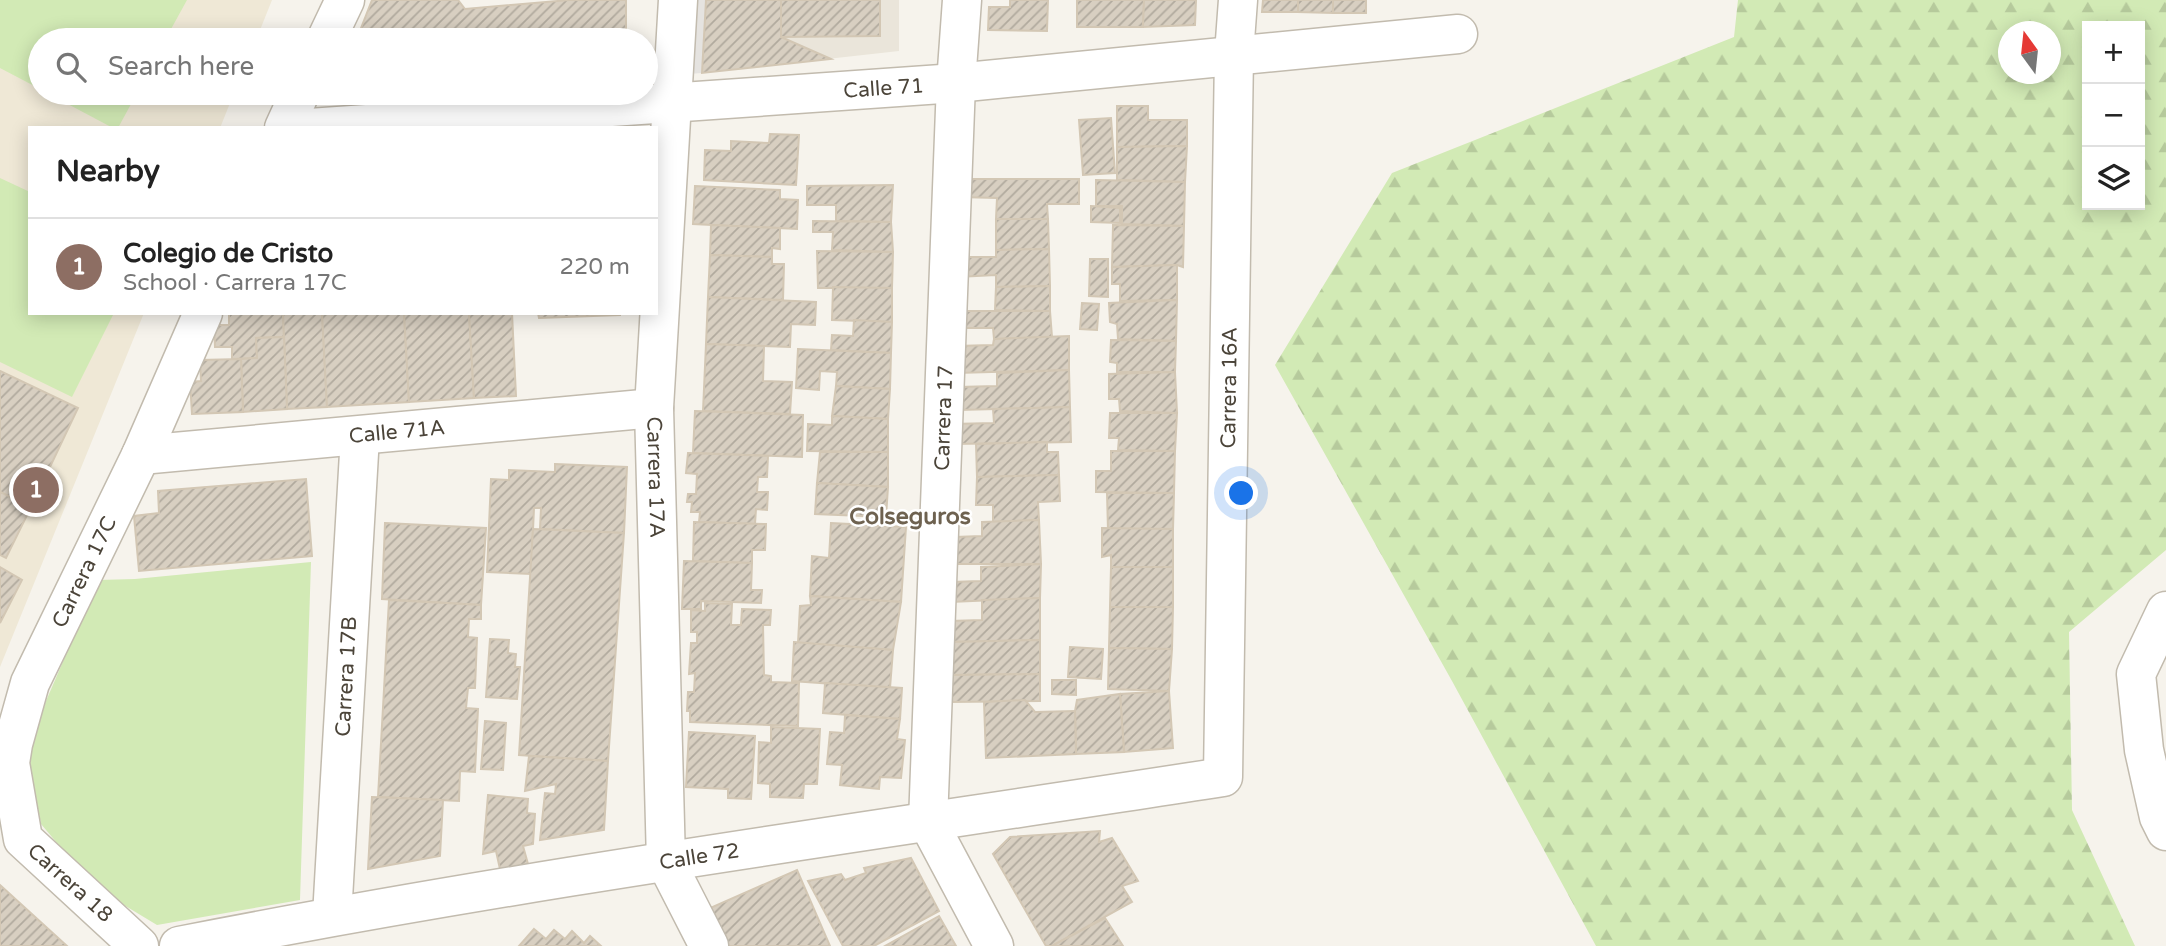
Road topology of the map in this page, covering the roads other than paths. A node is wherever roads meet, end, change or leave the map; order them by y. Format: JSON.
{"nodes":[{"id":1,"x":345,"y":0,"type":"edge"},
{"id":2,"x":678,"y":0,"type":"edge"},
{"id":3,"x":962,"y":0,"type":"edge"},
{"id":4,"x":1238,"y":0,"type":"edge"},
{"id":5,"x":332,"y":28,"type":"edge"},
{"id":6,"x":1458,"y":34,"type":"dead end"},
{"id":7,"x":1234,"y":54,"type":"junction"},
{"id":8,"x":957,"y":83,"type":"junction"},
{"id":9,"x":672,"y":103,"type":"junction"},
{"id":10,"x":658,"y":104,"type":"edge"},
{"id":11,"x":295,"y":105,"type":"edge"},
{"id":12,"x":643,"y":105,"type":"edge"},
{"id":13,"x":285,"y":126,"type":"edge"},
{"id":14,"x":338,"y":126,"type":"edge"},
{"id":15,"x":202,"y":315,"type":"edge"},
{"id":16,"x":654,"y":408,"type":"junction"},
{"id":17,"x":360,"y":436,"type":"junction"},
{"id":18,"x":141,"y":455,"type":"junction"},
{"id":19,"x":2166,"y":611,"type":"edge"},
{"id":20,"x":6,"y":745,"type":"edge"},
{"id":21,"x":1223,"y":777,"type":"joint"},
{"id":22,"x":928,"y":822,"type":"junction"},
{"id":23,"x":11,"y":831,"type":"edge"},
{"id":24,"x":2166,"y":831,"type":"edge"},
{"id":25,"x":666,"y":862,"type":"junction"},
{"id":26,"x":332,"y":916,"type":"junction"},
{"id":27,"x":139,"y":946,"type":"edge"},
{"id":28,"x":179,"y":946,"type":"edge"},
{"id":29,"x":709,"y":946,"type":"edge"},
{"id":30,"x":994,"y":946,"type":"edge"}],
"edges":[{"from":1,"to":5,"type":"street"},
{"from":2,"to":9,"type":"street","name":"Carrera 17A"},
{"from":3,"to":8,"type":"street","name":"Carrera 17"},
{"from":4,"to":7,"type":"street","name":"Carrera 16A"},
{"from":6,"to":7,"type":"street","name":"Calle 71"},
{"from":7,"to":8,"type":"street","name":"Calle 71"},
{"from":7,"to":21,"type":"street","name":"Carrera 16A"},
{"from":8,"to":9,"type":"street","name":"Calle 71"},
{"from":8,"to":22,"type":"street","name":"Carrera 17"},
{"from":9,"to":10,"type":"street","name":"Calle 71"},
{"from":9,"to":16,"type":"street","name":"Carrera 17A"},
{"from":11,"to":13,"type":"street"},
{"from":12,"to":14,"type":"street","name":"Calle 71"},
{"from":15,"to":18,"type":"street","name":"Carrera 17C"},
{"from":16,"to":17,"type":"street","name":"Calle 71A"},
{"from":16,"to":25,"type":"street","name":"Carrera 17A"},
{"from":17,"to":18,"type":"street","name":"Calle 71A"},
{"from":17,"to":26,"type":"street","name":"Carrera 17B"},
{"from":18,"to":20,"type":"street","name":"Carrera 17C"},
{"from":19,"to":24,"type":"street"},
{"from":20,"to":23,"type":"street","name":"Carrera 17C"},
{"from":21,"to":22,"type":"street","name":"Calle 72"},
{"from":22,"to":25,"type":"street","name":"Calle 72"},
{"from":22,"to":30,"type":"street"},
{"from":23,"to":27,"type":"street","name":"Carrera 18"},
{"from":25,"to":26,"type":"street","name":"Calle 72"},
{"from":25,"to":29,"type":"street","name":"Carrera 17A"},
{"from":26,"to":28,"type":"street","name":"Calle 72"}]}
